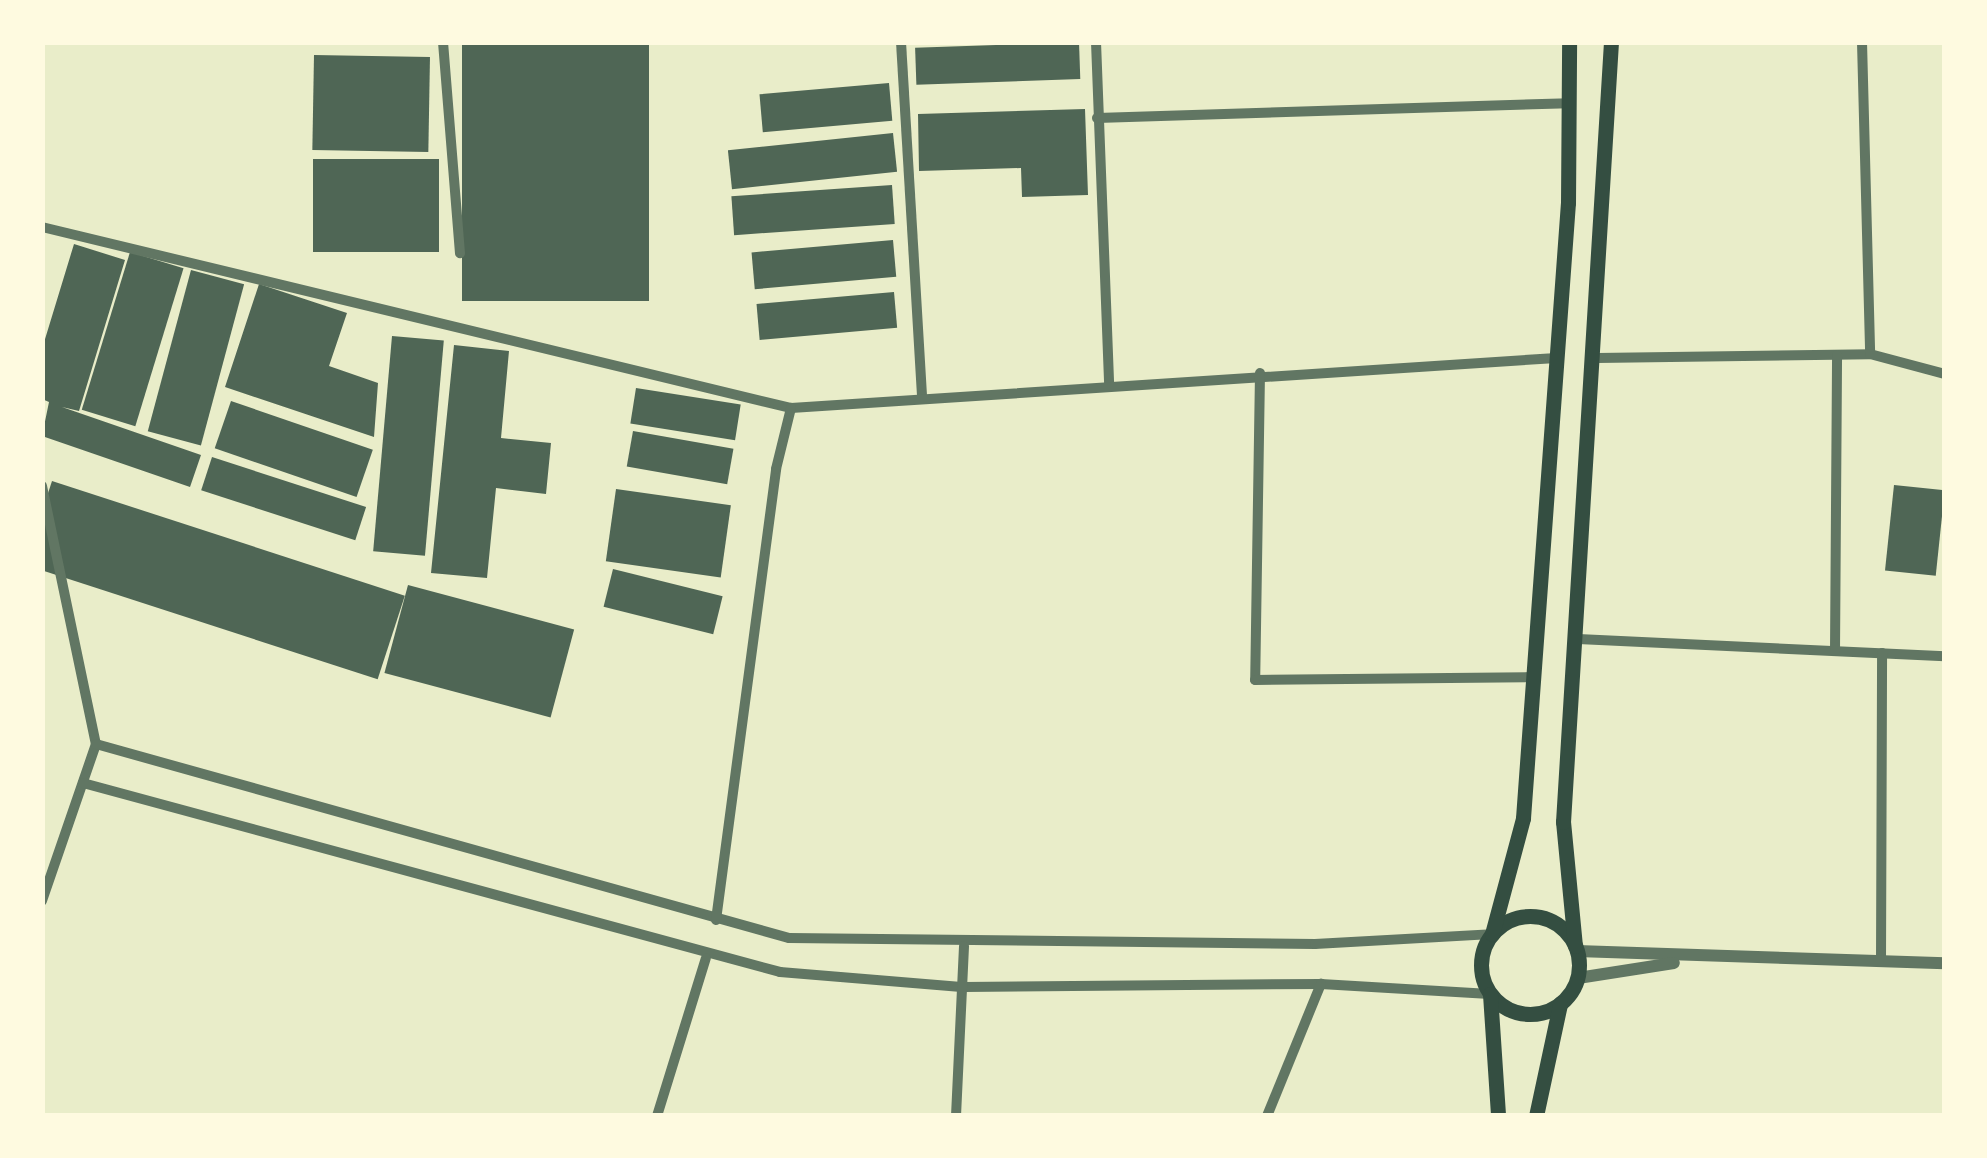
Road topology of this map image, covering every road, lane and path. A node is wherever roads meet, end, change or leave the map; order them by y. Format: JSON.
{"nodes":[{"id":1,"x":443,"y":42,"type":"edge"},
{"id":2,"x":902,"y":42,"type":"edge"},
{"id":3,"x":1096,"y":42,"type":"edge"},
{"id":4,"x":1569,"y":42,"type":"edge"},
{"id":5,"x":1611,"y":42,"type":"edge"},
{"id":6,"x":1862,"y":42,"type":"edge"},
{"id":7,"x":1569,"y":103,"type":"junction"},
{"id":8,"x":1097,"y":118,"type":"junction"},
{"id":9,"x":42,"y":227,"type":"edge"},
{"id":10,"x":460,"y":253,"type":"dead end"},
{"id":11,"x":1870,"y":354,"type":"junction"},
{"id":12,"x":1837,"y":355,"type":"junction"},
{"id":13,"x":1556,"y":358,"type":"junction"},
{"id":14,"x":1598,"y":358,"type":"junction"},
{"id":15,"x":1260,"y":374,"type":"junction"},
{"id":16,"x":1945,"y":374,"type":"edge"},
{"id":17,"x":1109,"y":386,"type":"junction"},
{"id":18,"x":922,"y":394,"type":"junction"},
{"id":19,"x":791,"y":408,"type":"junction"},
{"id":20,"x":42,"y":486,"type":"edge"},
{"id":21,"x":1578,"y":639,"type":"junction"},
{"id":22,"x":1835,"y":651,"type":"junction"},
{"id":23,"x":1882,"y":653,"type":"junction"},
{"id":24,"x":1945,"y":656,"type":"edge"},
{"id":25,"x":1533,"y":677,"type":"junction"},
{"id":26,"x":96,"y":744,"type":"junction"},
{"id":27,"x":83,"y":782,"type":"junction"},
{"id":28,"x":42,"y":901,"type":"edge"},
{"id":29,"x":716,"y":920,"type":"junction"},
{"id":30,"x":1492,"y":934,"type":"junction"},
{"id":31,"x":964,"y":946,"type":"junction"},
{"id":32,"x":1576,"y":948,"type":"junction"},
{"id":33,"x":706,"y":958,"type":"junction"},
{"id":34,"x":1693,"y":960,"type":"junction"},
{"id":35,"x":1881,"y":962,"type":"junction"},
{"id":36,"x":1945,"y":963,"type":"edge"},
{"id":37,"x":1578,"y":978,"type":"junction"},
{"id":38,"x":1321,"y":984,"type":"junction"},
{"id":39,"x":964,"y":987,"type":"junction"},
{"id":40,"x":1490,"y":994,"type":"junction"},
{"id":41,"x":1560,"y":1004,"type":"junction"},
{"id":42,"x":657,"y":1116,"type":"edge"},
{"id":43,"x":956,"y":1116,"type":"edge"},
{"id":44,"x":1268,"y":1116,"type":"edge"},
{"id":45,"x":1498,"y":1116,"type":"edge"},
{"id":46,"x":1537,"y":1116,"type":"edge"}],
"edges":[{"from":1,"to":10,"type":"street"},
{"from":2,"to":18,"type":"street"},
{"from":3,"to":8,"type":"street"},
{"from":4,"to":7,"type":"main road"},
{"from":5,"to":14,"type":"main road"},
{"from":6,"to":11,"type":"street"},
{"from":7,"to":8,"type":"street"},
{"from":7,"to":13,"type":"main road"},
{"from":8,"to":17,"type":"street"},
{"from":9,"to":19,"type":"street"},
{"from":11,"to":12,"type":"street"},
{"from":11,"to":16,"type":"street"},
{"from":12,"to":14,"type":"street"},
{"from":12,"to":22,"type":"street"},
{"from":13,"to":15,"type":"street"},
{"from":13,"to":25,"type":"main road"},
{"from":14,"to":21,"type":"main road"},
{"from":15,"to":17,"type":"street"},
{"from":15,"to":25,"type":"street"},
{"from":17,"to":18,"type":"street"},
{"from":18,"to":19,"type":"street"},
{"from":19,"to":29,"type":"street"},
{"from":20,"to":26,"type":"street"},
{"from":21,"to":22,"type":"street"},
{"from":21,"to":32,"type":"main road"},
{"from":22,"to":23,"type":"street"},
{"from":23,"to":24,"type":"street"},
{"from":23,"to":35,"type":"street"},
{"from":25,"to":30,"type":"main road"},
{"from":26,"to":27,"type":"street"},
{"from":26,"to":29,"type":"street"},
{"from":27,"to":28,"type":"street"},
{"from":27,"to":33,"type":"street"},
{"from":29,"to":31,"type":"street"},
{"from":30,"to":31,"type":"street"},
{"from":30,"to":32,"type":"main road"},
{"from":30,"to":40,"type":"main road"},
{"from":31,"to":39,"type":"street"},
{"from":32,"to":34,"type":"street"},
{"from":32,"to":37,"type":"main road"},
{"from":33,"to":39,"type":"street"},
{"from":33,"to":42,"type":"street"},
{"from":34,"to":35,"type":"street"},
{"from":34,"to":37,"type":"street"},
{"from":35,"to":36,"type":"street"},
{"from":37,"to":41,"type":"main road"},
{"from":38,"to":39,"type":"street"},
{"from":38,"to":40,"type":"street"},
{"from":38,"to":44,"type":"street"},
{"from":39,"to":43,"type":"street"},
{"from":40,"to":41,"type":"main road"},
{"from":40,"to":45,"type":"main road"},
{"from":41,"to":46,"type":"main road"}]}
